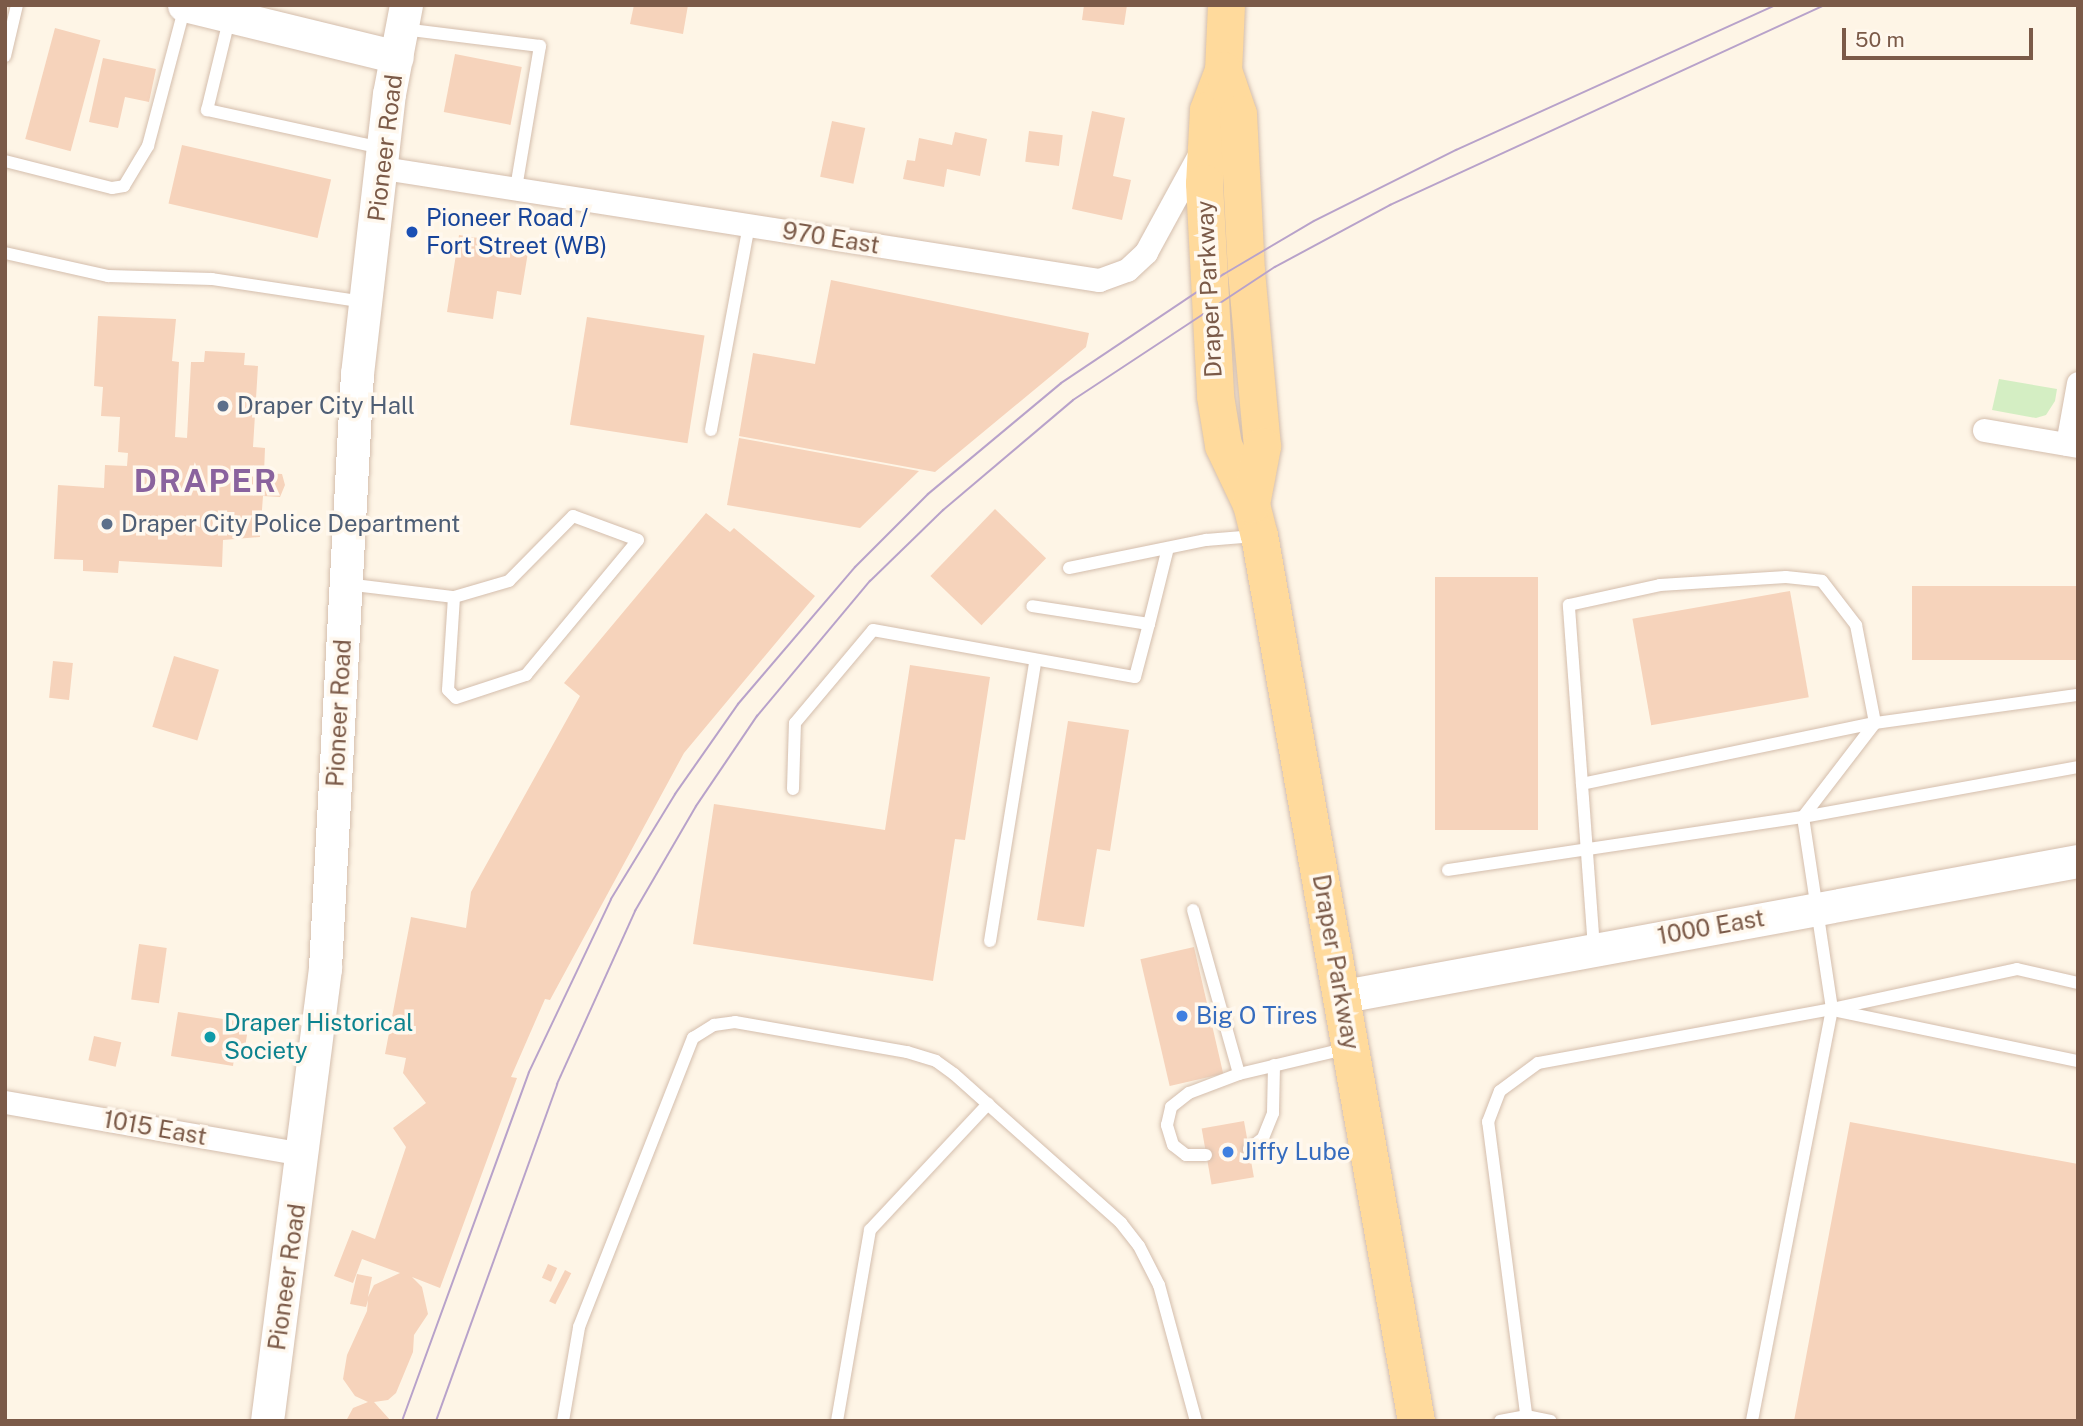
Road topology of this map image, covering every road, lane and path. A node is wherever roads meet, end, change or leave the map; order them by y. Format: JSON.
{"nodes":[{"id":1,"x":17,"y":5,"type":"edge"},
{"id":2,"x":184,"y":5,"type":"edge"},
{"id":3,"x":1226,"y":5,"type":"edge"},
{"id":4,"x":245,"y":14,"type":"edge"},
{"id":5,"x":402,"y":30,"type":"edge"},
{"id":6,"x":5,"y":55,"type":"edge"},
{"id":7,"x":1223,"y":70,"type":"junction"},
{"id":8,"x":1207,"y":141,"type":"junction"},
{"id":9,"x":384,"y":158,"type":"junction"},
{"id":10,"x":5,"y":161,"type":"edge"},
{"id":11,"x":516,"y":188,"type":"junction"},
{"id":12,"x":749,"y":224,"type":"junction"},
{"id":13,"x":5,"y":253,"type":"edge"},
{"id":14,"x":366,"y":303,"type":"junction"},
{"id":15,"x":2078,"y":383,"type":"edge"},
{"id":16,"x":711,"y":430,"type":"dead end"},
{"id":17,"x":1984,"y":430,"type":"dead end"},
{"id":18,"x":2072,"y":445,"type":"edge"},
{"id":19,"x":1255,"y":519,"type":"junction"},
{"id":20,"x":1168,"y":548,"type":"junction"},
{"id":21,"x":1069,"y":568,"type":"dead end"},
{"id":22,"x":345,"y":583,"type":"junction"},
{"id":23,"x":454,"y":597,"type":"junction"},
{"id":24,"x":1032,"y":606,"type":"dead end"},
{"id":25,"x":1149,"y":624,"type":"junction"},
{"id":26,"x":1035,"y":662,"type":"junction"},
{"id":27,"x":2078,"y":695,"type":"edge"},
{"id":28,"x":1875,"y":723,"type":"junction"},
{"id":29,"x":2078,"y":767,"type":"edge"},
{"id":30,"x":1581,"y":784,"type":"junction"},
{"id":31,"x":793,"y":789,"type":"dead end"},
{"id":32,"x":1803,"y":817,"type":"junction"},
{"id":33,"x":1586,"y":852,"type":"junction"},
{"id":34,"x":2078,"y":861,"type":"edge"},
{"id":35,"x":1448,"y":870,"type":"dead end"},
{"id":36,"x":1817,"y":908,"type":"junction"},
{"id":37,"x":1193,"y":910,"type":"dead end"},
{"id":38,"x":990,"y":941,"type":"dead end"},
{"id":39,"x":1594,"y":949,"type":"junction"},
{"id":40,"x":2078,"y":983,"type":"edge"},
{"id":41,"x":1344,"y":996,"type":"junction"},
{"id":42,"x":1832,"y":1009,"type":"junction"},
{"id":43,"x":1352,"y":1047,"type":"junction"},
{"id":44,"x":2078,"y":1060,"type":"edge"},
{"id":45,"x":1274,"y":1065,"type":"junction"},
{"id":46,"x":1240,"y":1074,"type":"junction"},
{"id":47,"x":5,"y":1102,"type":"edge"},
{"id":48,"x":988,"y":1104,"type":"junction"},
{"id":49,"x":1249,"y":1149,"type":"dead end"},
{"id":50,"x":304,"y":1154,"type":"junction"},
{"id":51,"x":1206,"y":1155,"type":"dead end"},
{"id":52,"x":1526,"y":1418,"type":"edge"},
{"id":53,"x":267,"y":1421,"type":"edge"},
{"id":54,"x":564,"y":1421,"type":"edge"},
{"id":55,"x":837,"y":1421,"type":"edge"},
{"id":56,"x":1196,"y":1421,"type":"edge"},
{"id":57,"x":1416,"y":1421,"type":"edge"},
{"id":58,"x":1500,"y":1421,"type":"edge"},
{"id":59,"x":1551,"y":1421,"type":"edge"},
{"id":60,"x":1752,"y":1421,"type":"edge"}],
"edges":[{"from":1,"to":6,"type":"lane"},
{"from":2,"to":4,"type":"street"},
{"from":2,"to":10,"type":"lane"},
{"from":3,"to":7,"type":"main road","name":"Draper Parkway"},
{"from":4,"to":5,"type":"street"},
{"from":4,"to":9,"type":"lane"},
{"from":5,"to":9,"type":"street","name":"Pioneer Road"},
{"from":5,"to":11,"type":"lane"},
{"from":7,"to":8,"type":"main road","name":"Draper Parkway"},
{"from":7,"to":19,"type":"main road","name":"Draper Parkway"},
{"from":8,"to":12,"type":"street","name":"970 East"},
{"from":8,"to":19,"type":"main road","name":"Draper Parkway"},
{"from":9,"to":11,"type":"street","name":"970 East"},
{"from":9,"to":14,"type":"street","name":"Pioneer Road"},
{"from":11,"to":12,"type":"street","name":"970 East"},
{"from":12,"to":16,"type":"lane"},
{"from":13,"to":14,"type":"lane"},
{"from":14,"to":22,"type":"street","name":"Pioneer Road"},
{"from":15,"to":18,"type":"street"},
{"from":17,"to":18,"type":"street"},
{"from":19,"to":20,"type":"lane"},
{"from":19,"to":41,"type":"main road","name":"Draper Parkway"},
{"from":20,"to":21,"type":"lane"},
{"from":20,"to":25,"type":"lane"},
{"from":22,"to":23,"type":"lane"},
{"from":22,"to":50,"type":"street","name":"Pioneer Road"},
{"from":23,"to":23,"type":"lane"},
{"from":24,"to":25,"type":"lane"},
{"from":25,"to":26,"type":"lane"},
{"from":26,"to":31,"type":"lane"},
{"from":26,"to":38,"type":"lane"},
{"from":27,"to":28,"type":"lane"},
{"from":28,"to":30,"type":"lane"},
{"from":28,"to":30,"type":"lane"},
{"from":28,"to":32,"type":"lane"},
{"from":29,"to":32,"type":"lane"},
{"from":30,"to":33,"type":"lane"},
{"from":32,"to":33,"type":"lane"},
{"from":32,"to":36,"type":"lane"},
{"from":33,"to":35,"type":"lane"},
{"from":33,"to":39,"type":"lane"},
{"from":34,"to":36,"type":"street","name":"1000 East"},
{"from":36,"to":39,"type":"street","name":"1000 East"},
{"from":36,"to":42,"type":"lane"},
{"from":37,"to":46,"type":"lane"},
{"from":39,"to":41,"type":"street","name":"1000 East"},
{"from":40,"to":42,"type":"lane"},
{"from":41,"to":43,"type":"main road","name":"Draper Parkway"},
{"from":42,"to":44,"type":"lane"},
{"from":42,"to":52,"type":"lane"},
{"from":42,"to":60,"type":"lane"},
{"from":43,"to":45,"type":"lane"},
{"from":43,"to":57,"type":"main road","name":"Draper Parkway"},
{"from":45,"to":46,"type":"lane"},
{"from":45,"to":49,"type":"lane"},
{"from":46,"to":51,"type":"lane"},
{"from":47,"to":50,"type":"street","name":"1015 East"},
{"from":48,"to":54,"type":"lane"},
{"from":48,"to":55,"type":"lane"},
{"from":48,"to":56,"type":"lane"},
{"from":50,"to":53,"type":"street","name":"Pioneer Road"},
{"from":52,"to":58,"type":"lane"},
{"from":52,"to":59,"type":"lane"}]}
